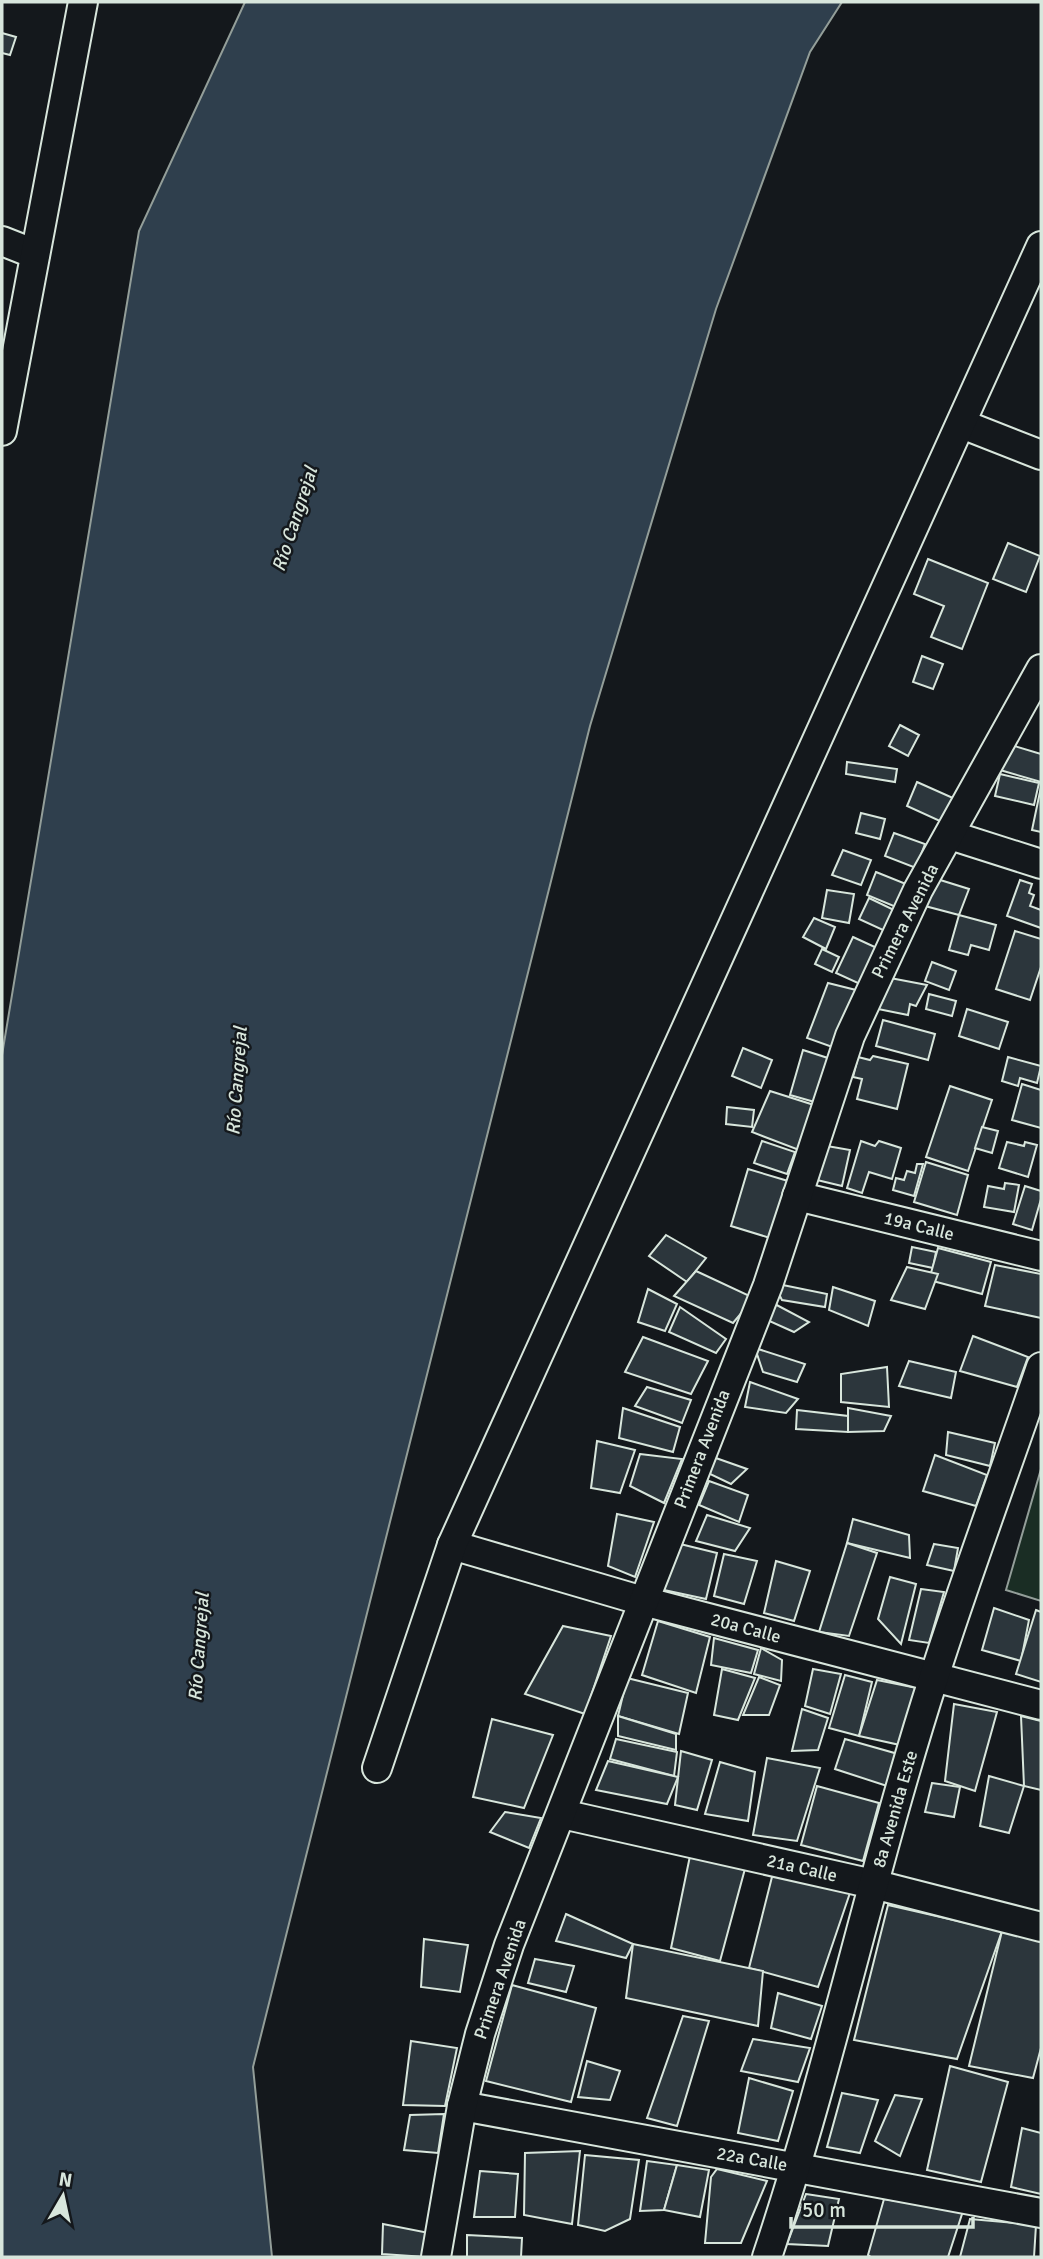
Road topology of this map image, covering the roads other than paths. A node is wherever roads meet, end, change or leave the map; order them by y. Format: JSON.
{"nodes":[{"id":1,"x":83,"y":2,"type":"edge"},
{"id":2,"x":2,"y":241,"type":"edge"},
{"id":3,"x":1041,"y":246,"type":"edge"},
{"id":4,"x":35,"y":254,"type":"junction"},
{"id":5,"x":5,"y":394,"type":"edge"},
{"id":6,"x":962,"y":424,"type":"junction"},
{"id":7,"x":2,"y":431,"type":"edge"},
{"id":8,"x":1041,"y":455,"type":"edge"},
{"id":9,"x":1041,"y":670,"type":"edge"},
{"id":10,"x":950,"y":835,"type":"junction"},
{"id":11,"x":1041,"y":864,"type":"edge"},
{"id":12,"x":797,"y":1196,"type":"junction"},
{"id":13,"x":1041,"y":1256,"type":"edge"},
{"id":14,"x":1041,"y":1367,"type":"edge"},
{"id":15,"x":452,"y":1545,"type":"junction"},
{"id":16,"x":643,"y":1601,"type":"junction"},
{"id":17,"x":934,"y":1678,"type":"junction"},
{"id":18,"x":1041,"y":1705,"type":"edge"},
{"id":19,"x":377,"y":1768,"type":"dead end"},
{"id":20,"x":562,"y":1814,"type":"junction"},
{"id":21,"x":873,"y":1884,"type":"junction"},
{"id":22,"x":1041,"y":1927,"type":"edge"},
{"id":23,"x":462,"y":2106,"type":"junction"},
{"id":24,"x":797,"y":2168,"type":"junction"},
{"id":25,"x":1041,"y":2213,"type":"edge"},
{"id":26,"x":436,"y":2257,"type":"edge"},
{"id":27,"x":767,"y":2257,"type":"edge"}],
"edges":[{"from":1,"to":4,"type":"street"},
{"from":2,"to":4,"type":"street"},
{"from":3,"to":6,"type":"street"},
{"from":4,"to":5,"type":"street"},
{"from":5,"to":7,"type":"street"},
{"from":6,"to":8,"type":"street"},
{"from":6,"to":15,"type":"street"},
{"from":9,"to":10,"type":"street","name":"Primera Avenida"},
{"from":10,"to":11,"type":"street"},
{"from":10,"to":12,"type":"street","name":"Primera Avenida"},
{"from":12,"to":13,"type":"street","name":"19a Calle"},
{"from":12,"to":16,"type":"street","name":"Primera Avenida"},
{"from":14,"to":17,"type":"street","name":"8a Avenida Este"},
{"from":15,"to":16,"type":"street","name":"20a Calle"},
{"from":15,"to":19,"type":"street"},
{"from":16,"to":17,"type":"street","name":"20a Calle"},
{"from":16,"to":20,"type":"street","name":"Primera Avenida"},
{"from":17,"to":18,"type":"street","name":"20a Calle"},
{"from":17,"to":21,"type":"street","name":"8a Avenida Este"},
{"from":20,"to":21,"type":"street","name":"21a Calle"},
{"from":20,"to":23,"type":"street","name":"Primera Avenida"},
{"from":21,"to":22,"type":"street","name":"21a Calle"},
{"from":21,"to":24,"type":"street","name":"8a Avenida Este"},
{"from":23,"to":24,"type":"street","name":"22a Calle"},
{"from":23,"to":26,"type":"street","name":"Primera Avenida"},
{"from":24,"to":25,"type":"street","name":"22a Calle"},
{"from":24,"to":27,"type":"street","name":"8a Avenida Este"}]}
